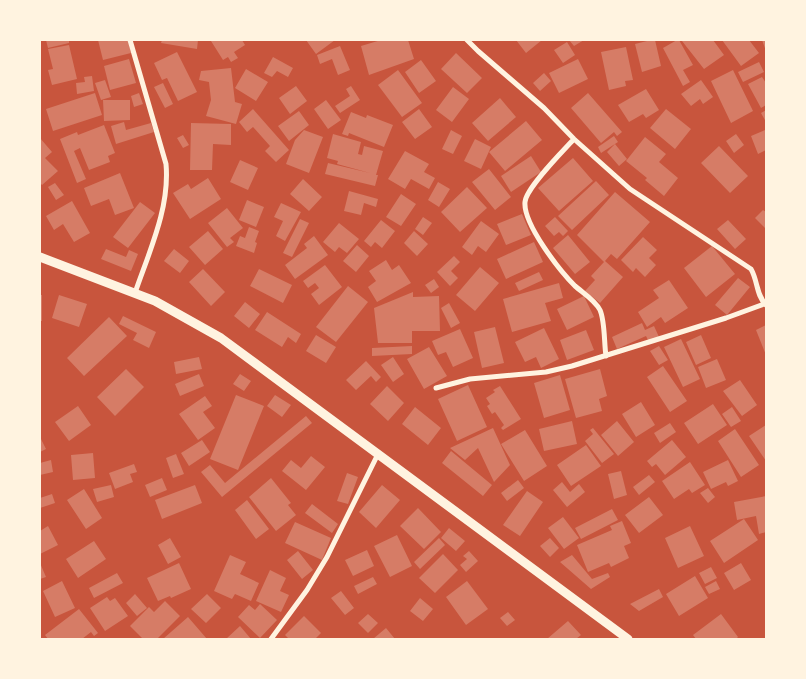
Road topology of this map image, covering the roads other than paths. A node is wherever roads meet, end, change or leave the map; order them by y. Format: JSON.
{"nodes":[{"id":1,"x":130,"y":40,"type":"edge"},
{"id":2,"x":467,"y":40,"type":"edge"},
{"id":3,"x":574,"y":139,"type":"junction"},
{"id":4,"x":40,"y":257,"type":"edge"},
{"id":5,"x":135,"y":293,"type":"junction"},
{"id":6,"x":765,"y":305,"type":"edge"},
{"id":7,"x":606,"y":356,"type":"junction"},
{"id":8,"x":436,"y":388,"type":"dead end"},
{"id":9,"x":378,"y":454,"type":"junction"},
{"id":10,"x":271,"y":639,"type":"edge"},
{"id":11,"x":628,"y":639,"type":"edge"}],
"edges":[{"from":1,"to":5,"type":"street"},
{"from":2,"to":3,"type":"street"},
{"from":3,"to":6,"type":"street"},
{"from":3,"to":7,"type":"street"},
{"from":4,"to":5,"type":"street"},
{"from":5,"to":9,"type":"street"},
{"from":6,"to":7,"type":"street"},
{"from":7,"to":8,"type":"street"},
{"from":9,"to":10,"type":"street"},
{"from":9,"to":11,"type":"street"}]}
